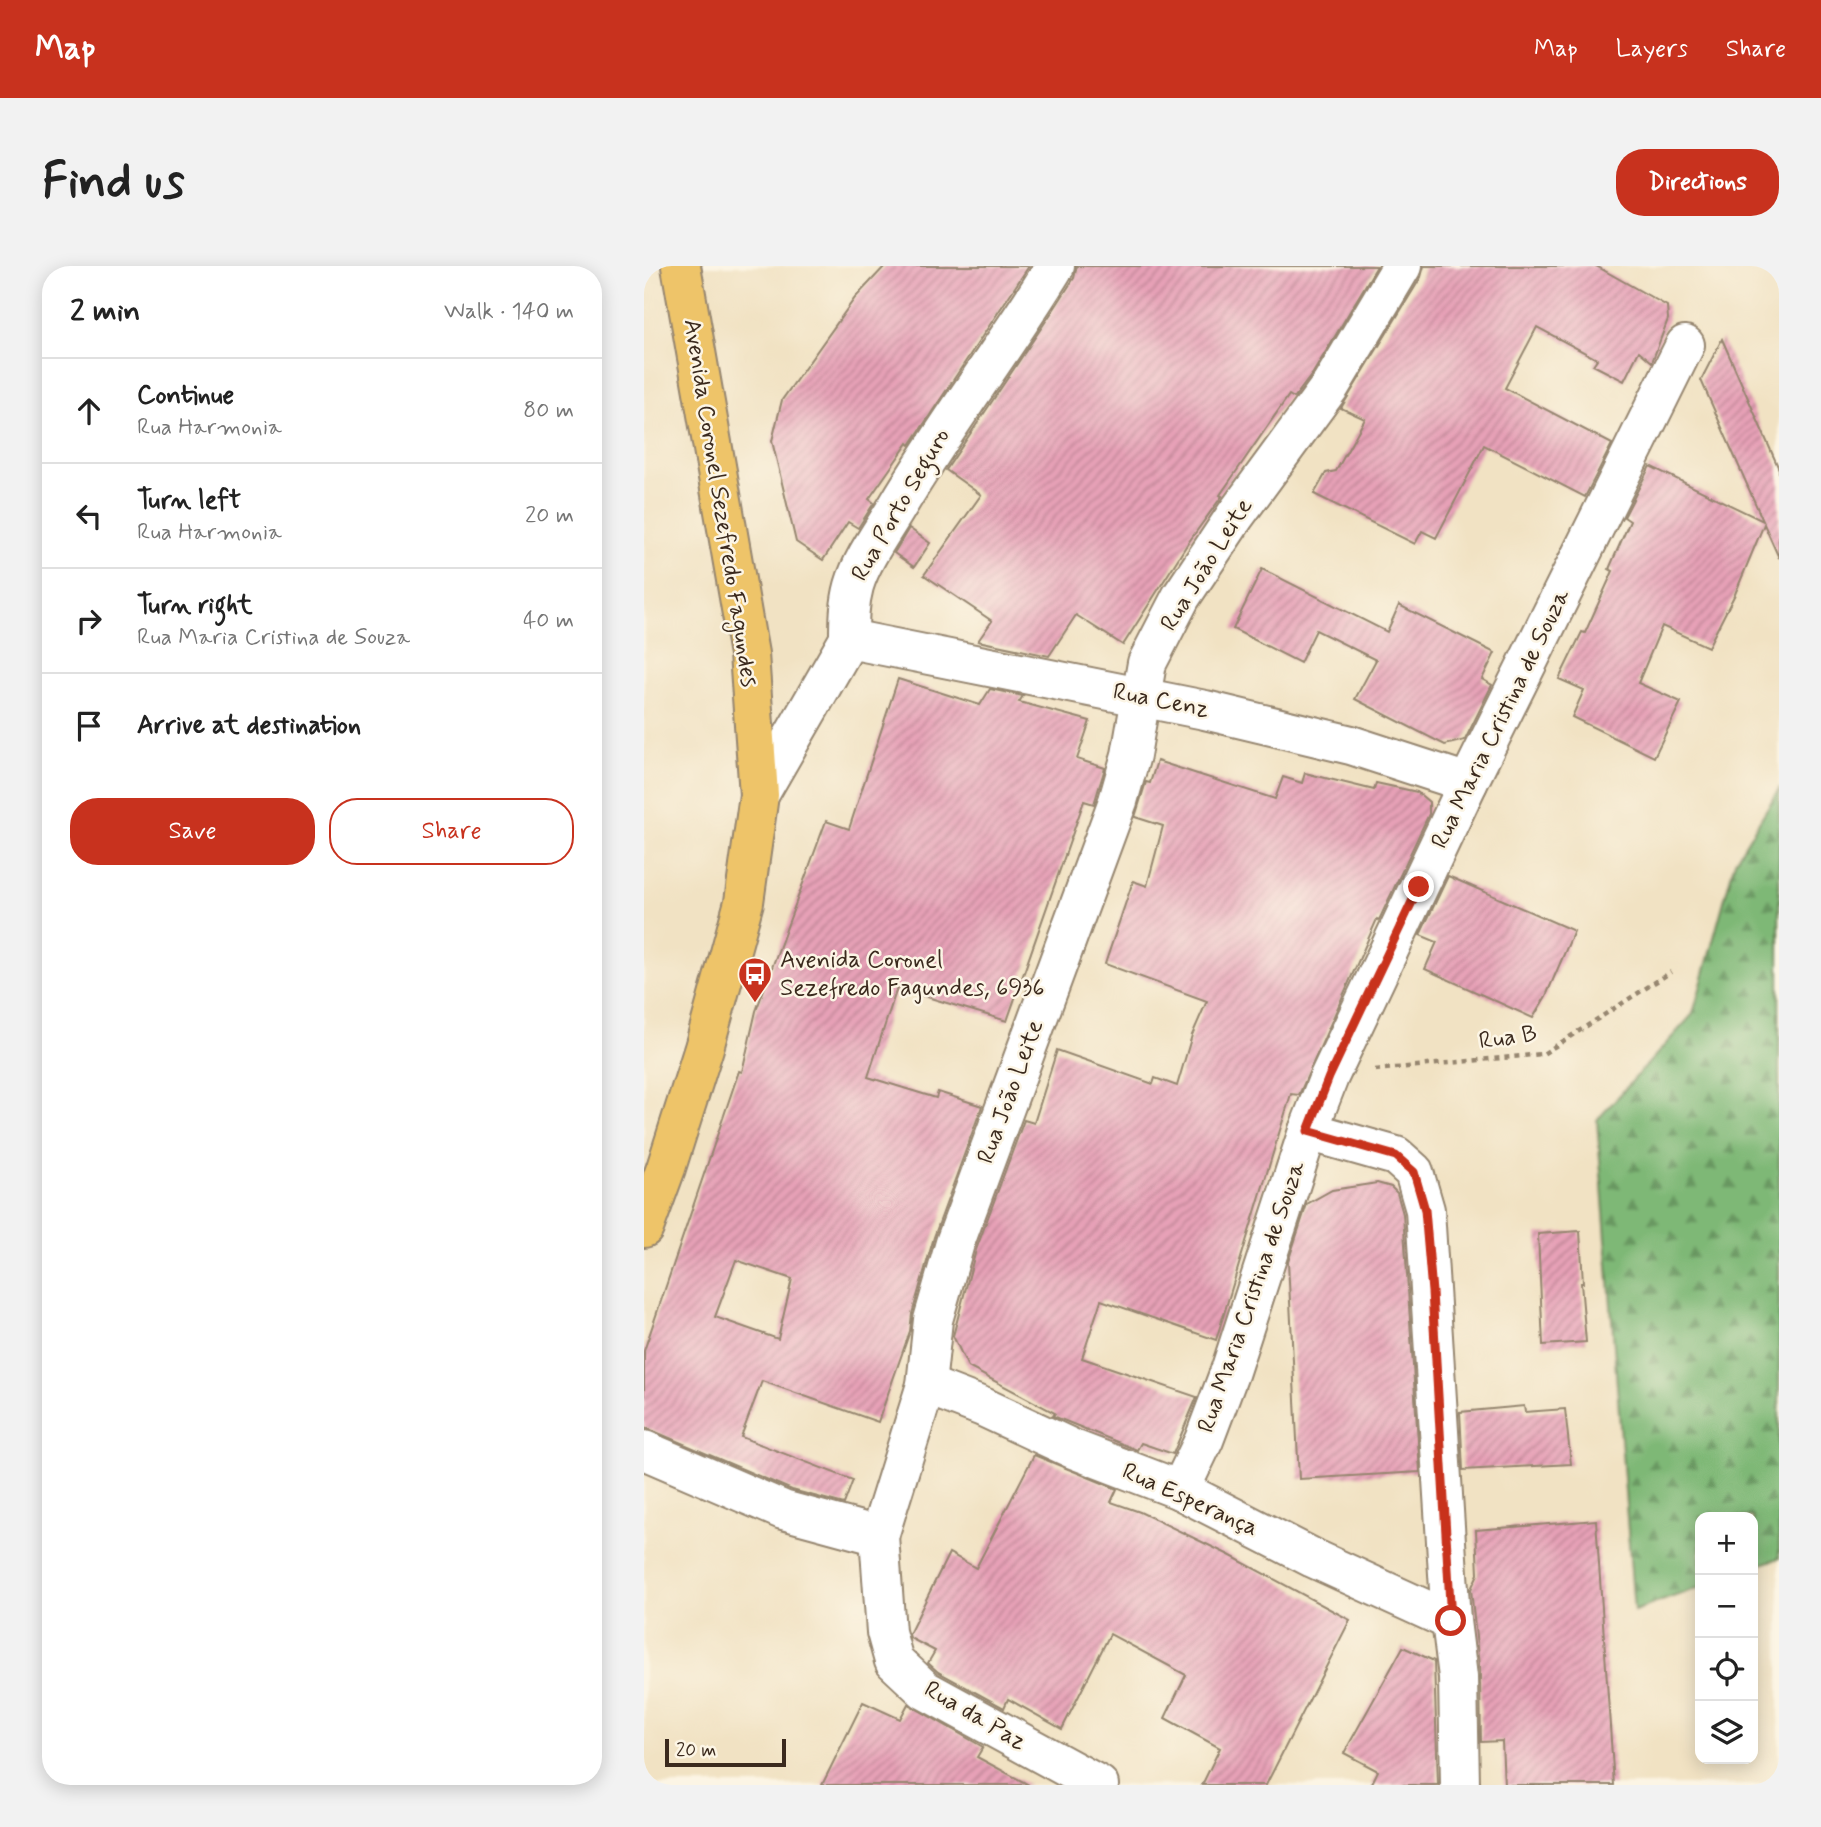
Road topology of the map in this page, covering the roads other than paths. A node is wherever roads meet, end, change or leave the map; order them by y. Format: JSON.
{"nodes":[{"id":1,"x":1055,"y":266,"type":"edge"},
{"id":2,"x":1402,"y":266,"type":"edge"},
{"id":3,"x":683,"y":273,"type":"edge"},
{"id":4,"x":1685,"y":345,"type":"dead end"},
{"id":5,"x":849,"y":639,"type":"junction"},
{"id":6,"x":1141,"y":697,"type":"junction"},
{"id":7,"x":1468,"y":783,"type":"junction"},
{"id":8,"x":759,"y":794,"type":"junction"},
{"id":9,"x":1308,"y":1131,"type":"junction"},
{"id":10,"x":644,"y":1228,"type":"edge"},
{"id":11,"x":926,"y":1385,"type":"junction"},
{"id":12,"x":644,"y":1450,"type":"edge"},
{"id":13,"x":1180,"y":1490,"type":"junction"},
{"id":14,"x":878,"y":1536,"type":"junction"},
{"id":15,"x":1451,"y":1621,"type":"junction"},
{"id":16,"x":1099,"y":1785,"type":"edge"},
{"id":17,"x":1460,"y":1785,"type":"edge"}],
"edges":[{"from":1,"to":5,"type":"street","name":"Rua Porto Seguro"},
{"from":2,"to":6,"type":"street","name":"Rua João Leite"},
{"from":3,"to":8,"type":"main road","name":"Avenida Coronel Sezefredo Fagundes"},
{"from":4,"to":7,"type":"street","name":"Rua Maria Cristina de Souza"},
{"from":5,"to":6,"type":"street","name":"Rua Cenz"},
{"from":5,"to":8,"type":"street","name":"Rua Porto Seguro"},
{"from":6,"to":7,"type":"street","name":"Rua Cenz"},
{"from":6,"to":11,"type":"street","name":"Rua João Leite"},
{"from":7,"to":9,"type":"street","name":"Rua Maria Cristina de Souza"},
{"from":8,"to":10,"type":"main road","name":"Avenida Coronel Sezefredo Fagundes"},
{"from":9,"to":13,"type":"street","name":"Rua Maria Cristina de Souza"},
{"from":9,"to":15,"type":"street"},
{"from":11,"to":13,"type":"street","name":"Rua Esperança"},
{"from":11,"to":14,"type":"street","name":"Rua João Leite"},
{"from":12,"to":14,"type":"street"},
{"from":13,"to":15,"type":"street","name":"Rua Esperança"},
{"from":14,"to":16,"type":"street","name":"Rua da Paz"},
{"from":15,"to":17,"type":"street"}]}
